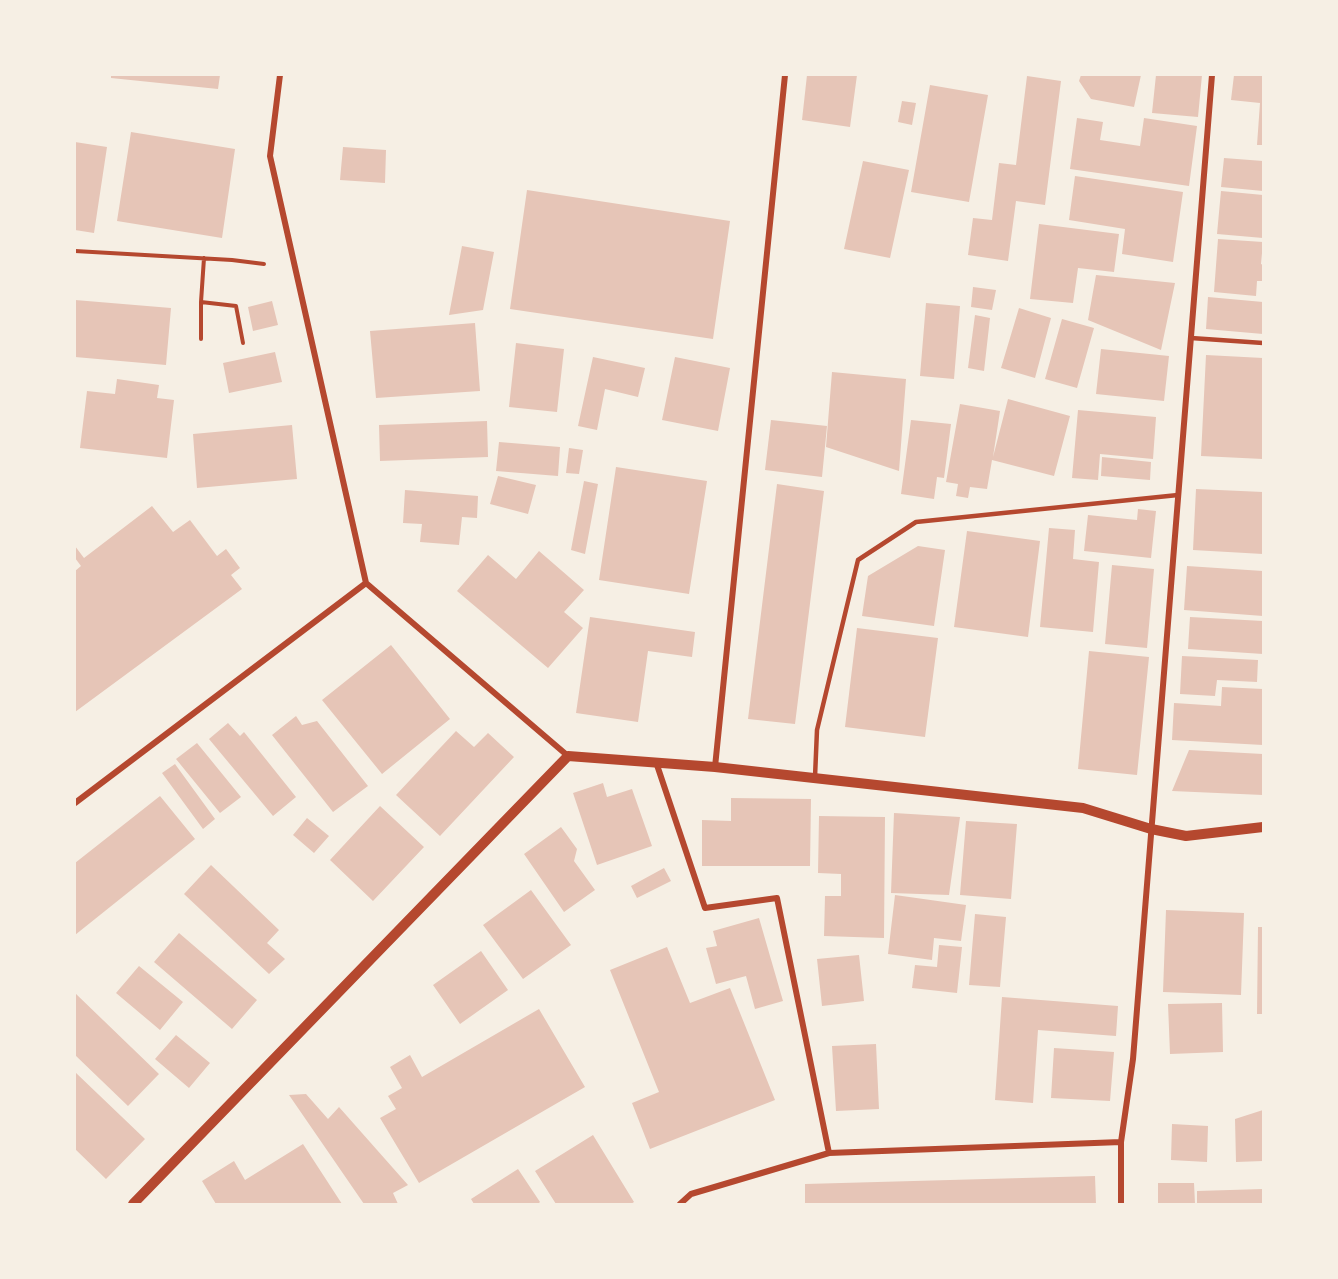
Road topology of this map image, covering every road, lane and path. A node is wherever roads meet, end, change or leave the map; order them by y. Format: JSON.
{"nodes":[{"id":1,"x":280,"y":75,"type":"edge"},
{"id":2,"x":785,"y":75,"type":"edge"},
{"id":3,"x":1212,"y":75,"type":"edge"},
{"id":4,"x":75,"y":251,"type":"edge"},
{"id":5,"x":204,"y":258,"type":"junction"},
{"id":6,"x":232,"y":260,"type":"dead end"},
{"id":7,"x":201,"y":302,"type":"junction"},
{"id":8,"x":1191,"y":338,"type":"junction"},
{"id":9,"x":201,"y":339,"type":"dead end"},
{"id":10,"x":243,"y":343,"type":"dead end"},
{"id":11,"x":1263,"y":343,"type":"edge"},
{"id":12,"x":1178,"y":495,"type":"junction"},
{"id":13,"x":366,"y":583,"type":"junction"},
{"id":14,"x":568,"y":756,"type":"junction"},
{"id":15,"x":656,"y":762,"type":"junction"},
{"id":16,"x":715,"y":767,"type":"junction"},
{"id":17,"x":815,"y":778,"type":"junction"},
{"id":18,"x":75,"y":803,"type":"edge"},
{"id":19,"x":1263,"y":827,"type":"edge"},
{"id":20,"x":1151,"y":829,"type":"junction"},
{"id":21,"x":1121,"y":1142,"type":"junction"},
{"id":22,"x":829,"y":1153,"type":"junction"},
{"id":23,"x":133,"y":1204,"type":"edge"},
{"id":24,"x":680,"y":1204,"type":"edge"},
{"id":25,"x":1121,"y":1204,"type":"edge"}],
"edges":[{"from":1,"to":13,"type":"street"},
{"from":2,"to":16,"type":"street"},
{"from":3,"to":8,"type":"street"},
{"from":4,"to":5,"type":"path"},
{"from":5,"to":6,"type":"path"},
{"from":5,"to":7,"type":"path"},
{"from":7,"to":9,"type":"path"},
{"from":7,"to":10,"type":"path"},
{"from":8,"to":11,"type":"lane"},
{"from":8,"to":12,"type":"street"},
{"from":12,"to":17,"type":"lane"},
{"from":12,"to":20,"type":"street"},
{"from":13,"to":14,"type":"street"},
{"from":13,"to":18,"type":"street"},
{"from":14,"to":15,"type":"street"},
{"from":14,"to":23,"type":"street"},
{"from":15,"to":16,"type":"street"},
{"from":15,"to":22,"type":"street"},
{"from":16,"to":17,"type":"street"},
{"from":17,"to":20,"type":"street"},
{"from":19,"to":20,"type":"street"},
{"from":20,"to":21,"type":"street"},
{"from":21,"to":22,"type":"street"},
{"from":21,"to":25,"type":"street"},
{"from":22,"to":24,"type":"street"}]}
